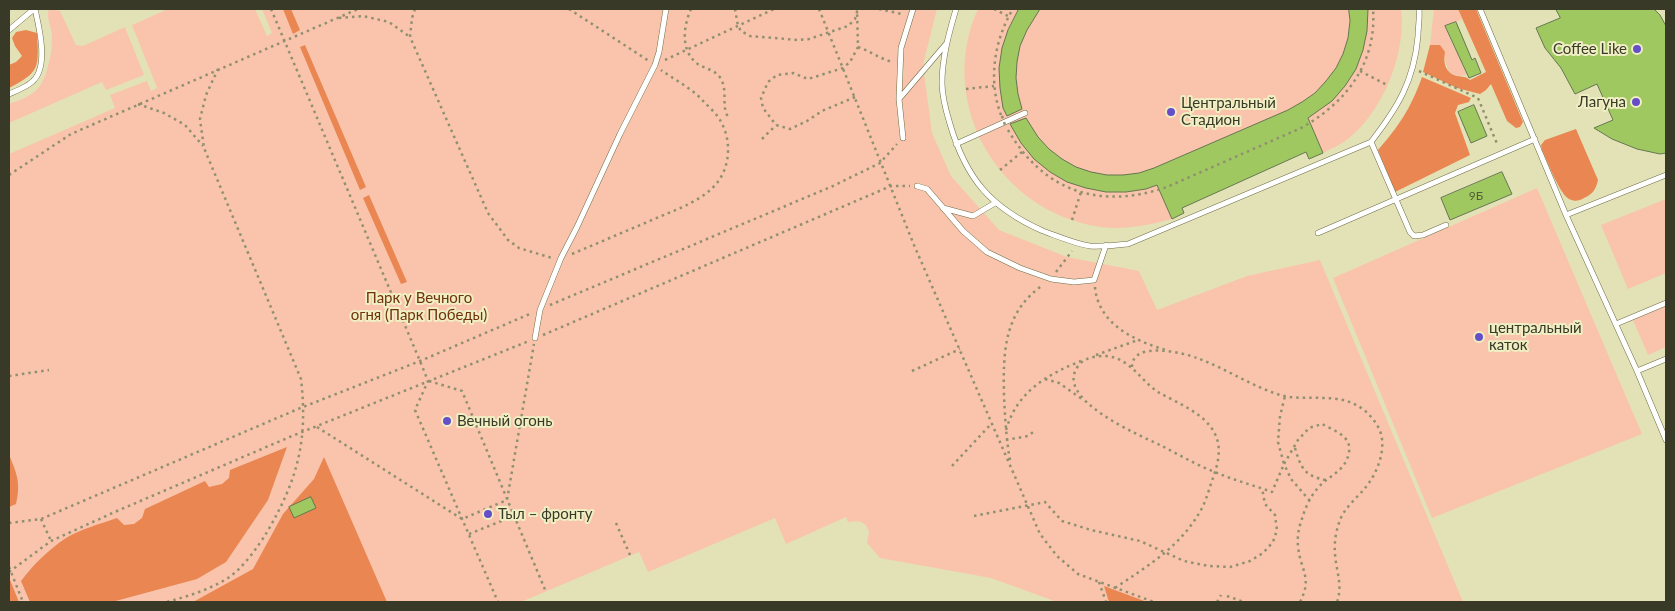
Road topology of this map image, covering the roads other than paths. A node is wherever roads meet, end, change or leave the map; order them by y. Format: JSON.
{"nodes":[{"id":1,"x":35,"y":9,"type":"edge"},
{"id":2,"x":666,"y":9,"type":"edge"},
{"id":3,"x":913,"y":9,"type":"edge"},
{"id":4,"x":956,"y":9,"type":"edge"},
{"id":5,"x":1419,"y":9,"type":"edge"},
{"id":6,"x":1480,"y":9,"type":"edge"},
{"id":7,"x":9,"y":30,"type":"edge"},
{"id":8,"x":946,"y":44,"type":"junction"},
{"id":9,"x":9,"y":94,"type":"edge"},
{"id":10,"x":899,"y":100,"type":"junction"},
{"id":11,"x":1025,"y":113,"type":"dead end"},
{"id":12,"x":903,"y":138,"type":"road end"},
{"id":13,"x":1534,"y":139,"type":"junction"},
{"id":14,"x":1371,"y":142,"type":"junction"},
{"id":15,"x":956,"y":144,"type":"junction"},
{"id":16,"x":1666,"y":176,"type":"edge"},
{"id":17,"x":917,"y":186,"type":"road end"},
{"id":18,"x":1395,"y":199,"type":"junction"},
{"id":19,"x":995,"y":203,"type":"junction"},
{"id":20,"x":943,"y":208,"type":"junction"},
{"id":21,"x":1566,"y":215,"type":"junction"},
{"id":22,"x":1446,"y":225,"type":"dead end"},
{"id":23,"x":1318,"y":233,"type":"dead end"},
{"id":24,"x":1106,"y":245,"type":"junction"},
{"id":25,"x":1666,"y":303,"type":"edge"},
{"id":26,"x":1616,"y":324,"type":"junction"},
{"id":27,"x":535,"y":338,"type":"road end"},
{"id":28,"x":1666,"y":359,"type":"edge"},
{"id":29,"x":1637,"y":371,"type":"junction"},
{"id":30,"x":1666,"y":440,"type":"edge"}],
"edges":[{"from":1,"to":7,"type":"lane"},
{"from":1,"to":9,"type":"lane"},
{"from":2,"to":27,"type":"lane"},
{"from":3,"to":10,"type":"lane"},
{"from":4,"to":8,"type":"lane"},
{"from":5,"to":14,"type":"lane"},
{"from":6,"to":13,"type":"lane"},
{"from":8,"to":10,"type":"lane"},
{"from":8,"to":15,"type":"lane"},
{"from":10,"to":12,"type":"lane"},
{"from":11,"to":15,"type":"lane"},
{"from":13,"to":18,"type":"lane"},
{"from":13,"to":21,"type":"lane"},
{"from":14,"to":18,"type":"lane"},
{"from":14,"to":24,"type":"lane"},
{"from":15,"to":19,"type":"lane"},
{"from":16,"to":21,"type":"lane"},
{"from":17,"to":20,"type":"lane"},
{"from":18,"to":22,"type":"lane"},
{"from":18,"to":23,"type":"lane"},
{"from":19,"to":20,"type":"lane"},
{"from":19,"to":24,"type":"lane"},
{"from":20,"to":24,"type":"lane"},
{"from":21,"to":26,"type":"lane"},
{"from":25,"to":26,"type":"lane"},
{"from":26,"to":29,"type":"lane"},
{"from":28,"to":29,"type":"lane"},
{"from":29,"to":30,"type":"lane"}]}
